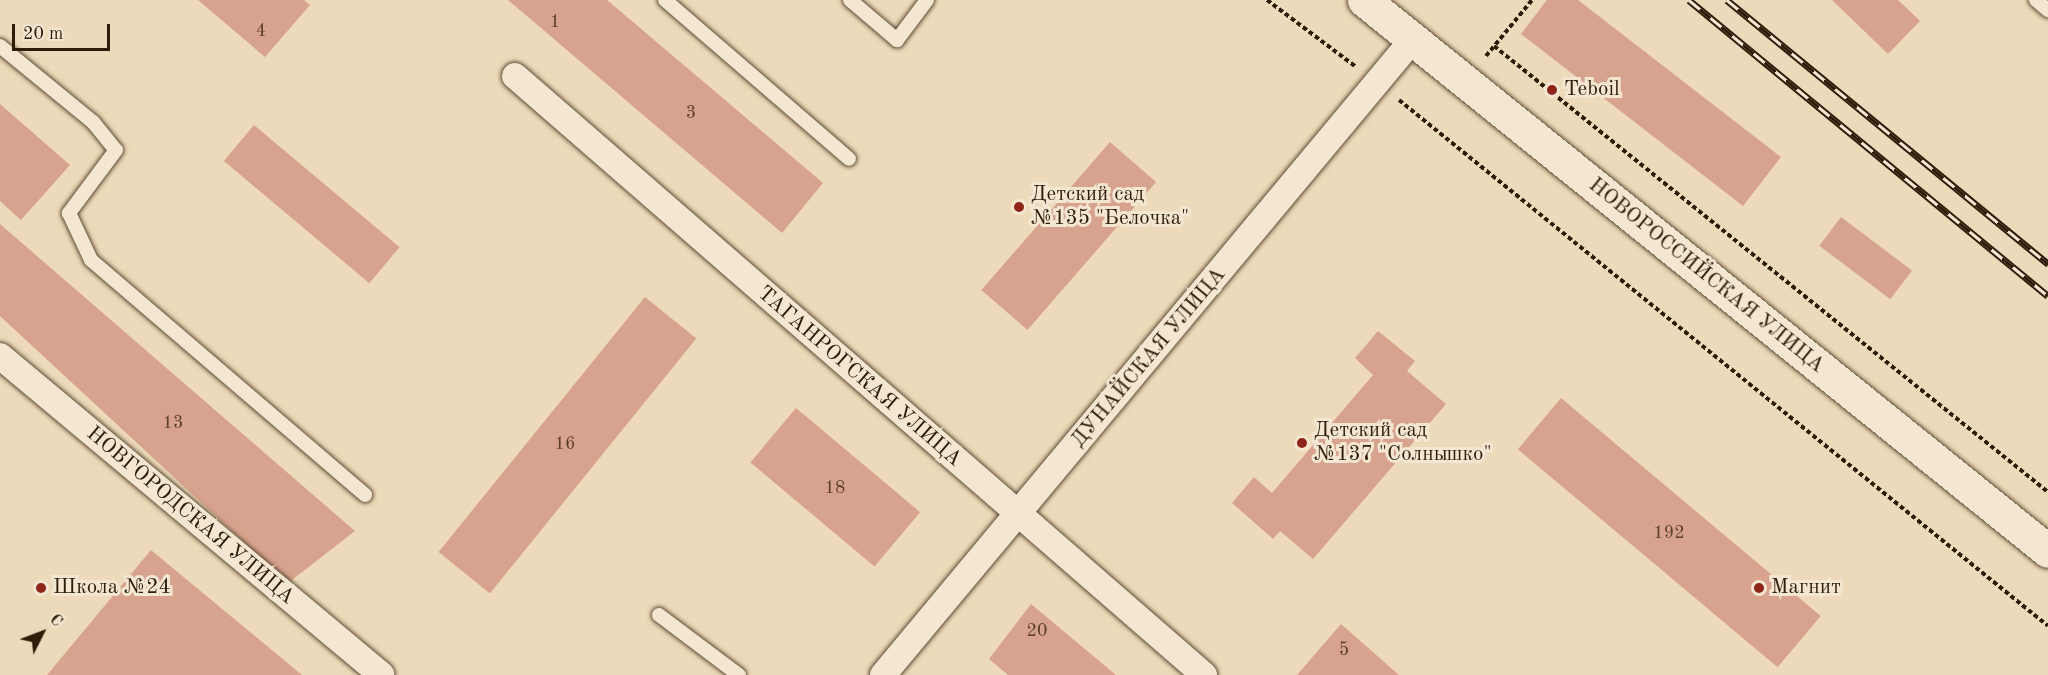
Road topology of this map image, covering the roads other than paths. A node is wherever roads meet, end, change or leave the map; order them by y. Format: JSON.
{"nodes":[{"id":1,"x":665,"y":0,"type":"edge"},
{"id":2,"x":850,"y":0,"type":"edge"},
{"id":3,"x":927,"y":0,"type":"edge"},
{"id":4,"x":1364,"y":0,"type":"edge"},
{"id":5,"x":2036,"y":0,"type":"edge"},
{"id":6,"x":2048,"y":10,"type":"edge"},
{"id":7,"x":1413,"y":39,"type":"junction"},
{"id":8,"x":0,"y":46,"type":"edge"},
{"id":9,"x":515,"y":76,"type":"dead end"},
{"id":10,"x":849,"y":159,"type":"dead end"},
{"id":11,"x":0,"y":356,"type":"edge"},
{"id":12,"x":365,"y":495,"type":"dead end"},
{"id":13,"x":1017,"y":516,"type":"junction"},
{"id":14,"x":2048,"y":551,"type":"edge"},
{"id":15,"x":659,"y":615,"type":"dead end"},
{"id":16,"x":381,"y":675,"type":"edge"},
{"id":17,"x":739,"y":675,"type":"edge"},
{"id":18,"x":882,"y":675,"type":"edge"},
{"id":19,"x":1204,"y":675,"type":"edge"}],
"edges":[{"from":1,"to":10,"type":"lane"},
{"from":2,"to":3,"type":"lane"},
{"from":4,"to":7,"type":"main road","name":"НОВОРОССИЙСКАЯ УЛИЦА"},
{"from":5,"to":6,"type":"lane"},
{"from":7,"to":13,"type":"street","name":"ДУНАЙСКАЯ УЛИЦА"},
{"from":7,"to":14,"type":"main road","name":"НОВОРОССИЙСКАЯ УЛИЦА"},
{"from":8,"to":12,"type":"lane"},
{"from":9,"to":13,"type":"street","name":"ТАГАНРОГСКАЯ УЛИЦА"},
{"from":11,"to":16,"type":"street","name":"НОВГОРОДСКАЯ УЛИЦА"},
{"from":13,"to":18,"type":"street","name":"ДУНАЙСКАЯ УЛИЦА"},
{"from":13,"to":19,"type":"street","name":"ТАГАНРОГСКАЯ УЛИЦА"},
{"from":15,"to":17,"type":"lane"}]}
